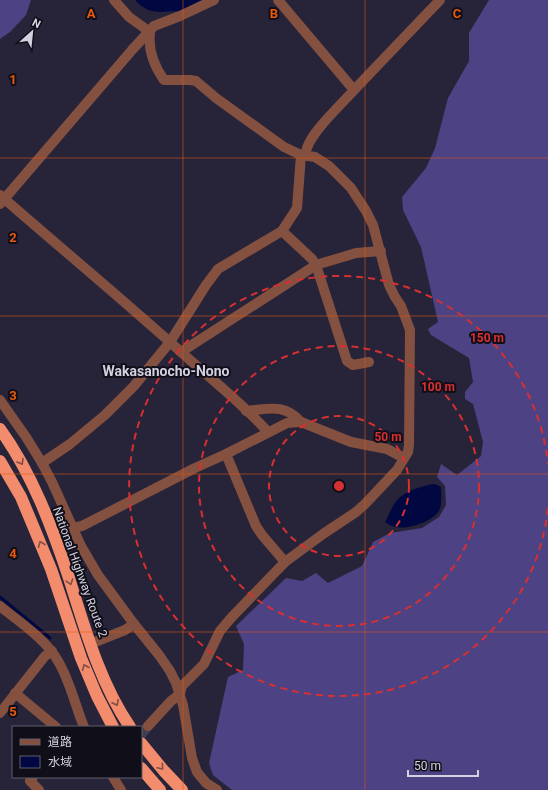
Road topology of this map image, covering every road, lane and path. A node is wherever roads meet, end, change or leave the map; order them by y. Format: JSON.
{"nodes":[{"id":1,"x":114,"y":0,"type":"edge"},
{"id":2,"x":214,"y":0,"type":"edge"},
{"id":3,"x":278,"y":0,"type":"edge"},
{"id":4,"x":440,"y":0,"type":"edge"},
{"id":5,"x":150,"y":32,"type":"junction"},
{"id":6,"x":354,"y":90,"type":"junction"},
{"id":7,"x":303,"y":155,"type":"junction"},
{"id":8,"x":2,"y":199,"type":"edge"},
{"id":9,"x":282,"y":231,"type":"junction"},
{"id":10,"x":381,"y":251,"type":"junction"},
{"id":11,"x":316,"y":265,"type":"junction"},
{"id":12,"x":170,"y":342,"type":"junction"},
{"id":13,"x":181,"y":352,"type":"junction"},
{"id":14,"x":368,"y":362,"type":"dead end"},
{"id":15,"x":0,"y":400,"type":"edge"},
{"id":16,"x":246,"y":411,"type":"junction"},
{"id":17,"x":301,"y":422,"type":"junction"},
{"id":18,"x":0,"y":429,"type":"edge"},
{"id":19,"x":268,"y":432,"type":"junction"},
{"id":20,"x":226,"y":454,"type":"junction"},
{"id":21,"x":404,"y":458,"type":"junction"},
{"id":22,"x":0,"y":461,"type":"edge"},
{"id":23,"x":42,"y":463,"type":"junction"},
{"id":24,"x":72,"y":528,"type":"junction"},
{"id":25,"x":285,"y":562,"type":"junction"},
{"id":26,"x":0,"y":606,"type":"edge"},
{"id":27,"x":134,"y":624,"type":"junction"},
{"id":28,"x":90,"y":644,"type":"junction"},
{"id":29,"x":52,"y":651,"type":"junction"},
{"id":30,"x":15,"y":693,"type":"junction"},
{"id":31,"x":180,"y":694,"type":"junction"},
{"id":32,"x":0,"y":713,"type":"edge"},
{"id":33,"x":55,"y":726,"type":"edge"},
{"id":34,"x":84,"y":726,"type":"edge"},
{"id":35,"x":112,"y":726,"type":"edge"},
{"id":36,"x":129,"y":726,"type":"edge"},
{"id":37,"x":148,"y":726,"type":"tunnel mouth"},
{"id":38,"x":142,"y":744,"type":"edge"},
{"id":39,"x":142,"y":769,"type":"edge"},
{"id":40,"x":32,"y":778,"type":"edge"},
{"id":41,"x":114,"y":778,"type":"edge"},
{"id":42,"x":39,"y":790,"type":"edge"},
{"id":43,"x":121,"y":790,"type":"edge"},
{"id":44,"x":160,"y":790,"type":"edge"},
{"id":45,"x":182,"y":790,"type":"edge"},
{"id":46,"x":217,"y":790,"type":"edge"}],
"edges":[{"from":1,"to":5,"type":"street"},
{"from":2,"to":5,"type":"street"},
{"from":3,"to":6,"type":"street"},
{"from":4,"to":6,"type":"street"},
{"from":5,"to":7,"type":"street"},
{"from":5,"to":8,"type":"street"},
{"from":6,"to":7,"type":"street"},
{"from":7,"to":9,"type":"street"},
{"from":7,"to":10,"type":"street"},
{"from":8,"to":12,"type":"street"},
{"from":9,"to":11,"type":"street"},
{"from":9,"to":12,"type":"street"},
{"from":10,"to":11,"type":"street"},
{"from":10,"to":21,"type":"street"},
{"from":11,"to":13,"type":"street"},
{"from":11,"to":14,"type":"street"},
{"from":12,"to":13,"type":"street"},
{"from":12,"to":23,"type":"street"},
{"from":13,"to":16,"type":"street"},
{"from":15,"to":23,"type":"street"},
{"from":16,"to":17,"type":"street"},
{"from":16,"to":19,"type":"street"},
{"from":17,"to":19,"type":"street"},
{"from":17,"to":21,"type":"street"},
{"from":18,"to":28,"type":"highway","name":"National Highway Route 2","one_way":true},
{"from":19,"to":20,"type":"street"},
{"from":20,"to":24,"type":"street"},
{"from":20,"to":25,"type":"street"},
{"from":21,"to":25,"type":"street"},
{"from":35,"to":22,"type":"highway","one_way":true},
{"from":23,"to":24,"type":"street"},
{"from":24,"to":27,"type":"street"},
{"from":25,"to":31,"type":"street"},
{"from":26,"to":29,"type":"street"},
{"from":27,"to":28,"type":"street"},
{"from":27,"to":31,"type":"street"},
{"from":28,"to":36,"type":"highway","name":"National Highway Route 2","one_way":true},
{"from":29,"to":30,"type":"street"},
{"from":29,"to":34,"type":"street"},
{"from":30,"to":32,"type":"street"},
{"from":30,"to":33,"type":"street"},
{"from":31,"to":37,"type":"street"},
{"from":31,"to":46,"type":"street"},
{"from":38,"to":45,"type":"highway","one_way":true},
{"from":39,"to":44,"type":"highway"},
{"from":40,"to":42,"type":"street"},
{"from":41,"to":43,"type":"street"}]}
